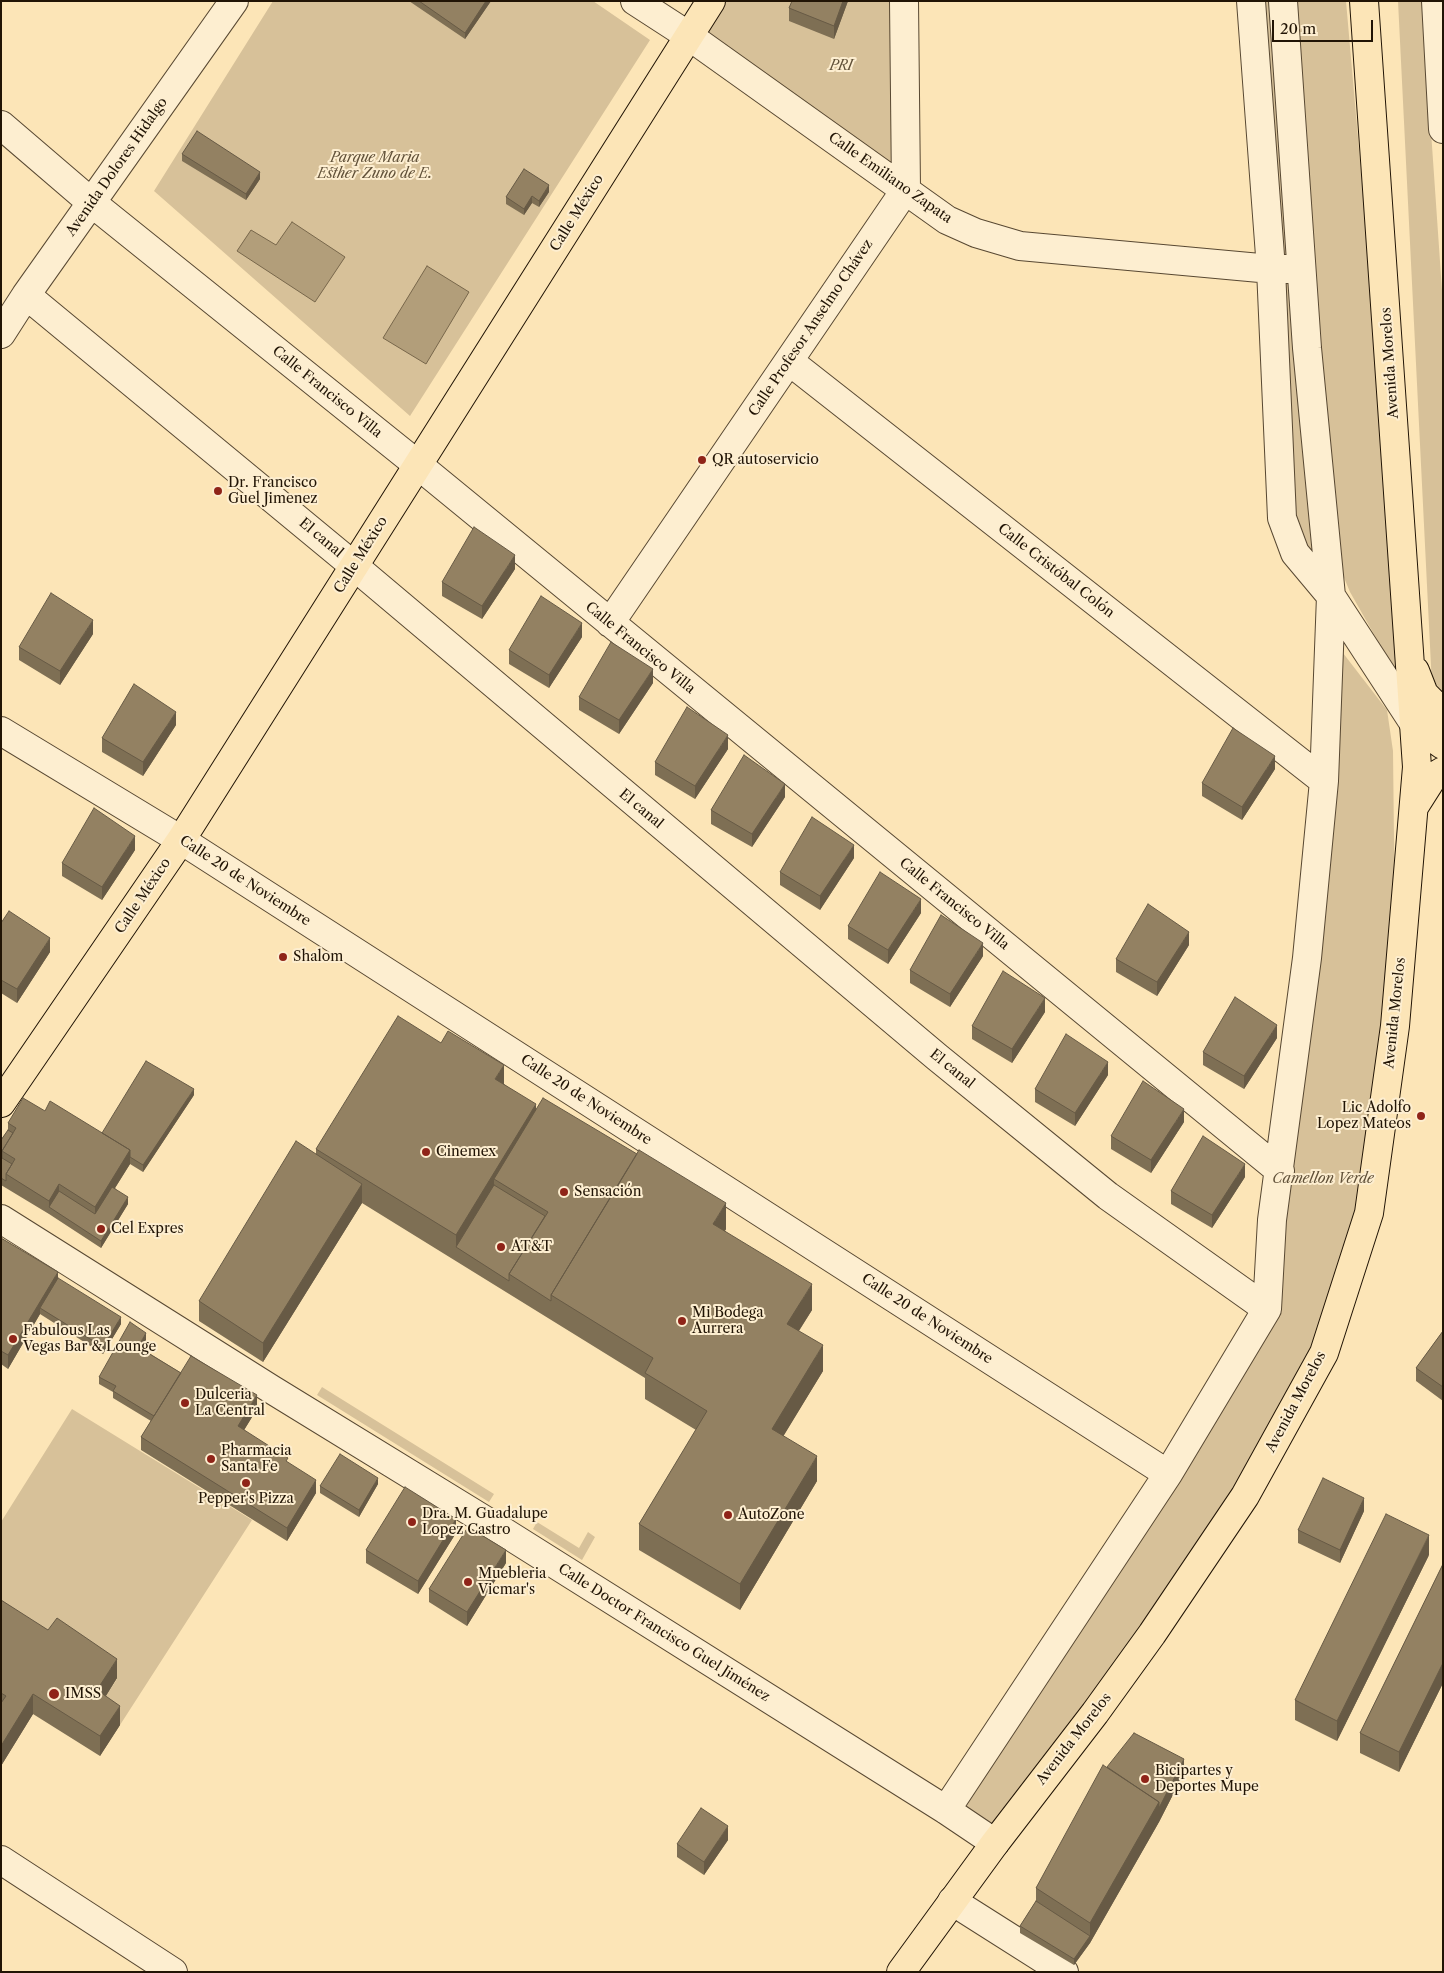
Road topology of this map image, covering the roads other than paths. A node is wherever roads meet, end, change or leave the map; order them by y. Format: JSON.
{"nodes":[{"id":1,"x":234,"y":1,"type":"edge"},
{"id":2,"x":635,"y":1,"type":"edge"},
{"id":3,"x":711,"y":1,"type":"edge"},
{"id":4,"x":904,"y":1,"type":"edge"},
{"id":5,"x":1251,"y":1,"type":"edge"},
{"id":6,"x":1283,"y":1,"type":"edge"},
{"id":7,"x":1364,"y":1,"type":"edge"},
{"id":8,"x":1436,"y":1,"type":"edge"},
{"id":9,"x":690,"y":36,"type":"junction"},
{"id":10,"x":1442,"y":115,"type":"edge"},
{"id":11,"x":1,"y":124,"type":"edge"},
{"id":12,"x":906,"y":189,"type":"junction"},
{"id":13,"x":92,"y":202,"type":"junction"},
{"id":14,"x":1271,"y":269,"type":"junction"},
{"id":15,"x":1301,"y":269,"type":"junction"},
{"id":16,"x":26,"y":295,"type":"junction"},
{"id":17,"x":1,"y":334,"type":"edge"},
{"id":18,"x":789,"y":361,"type":"junction"},
{"id":19,"x":418,"y":465,"type":"junction"},
{"id":20,"x":354,"y":566,"type":"junction"},
{"id":21,"x":1331,"y":596,"type":"junction"},
{"id":22,"x":610,"y":623,"type":"junction"},
{"id":23,"x":1410,"y":656,"type":"junction"},
{"id":24,"x":1413,"y":693,"type":"junction"},
{"id":25,"x":1443,"y":713,"type":"edge"},
{"id":26,"x":1415,"y":725,"type":"junction"},
{"id":27,"x":1,"y":731,"type":"edge"},
{"id":28,"x":1443,"y":744,"type":"edge"},
{"id":29,"x":1443,"y":771,"type":"edge"},
{"id":30,"x":1324,"y":781,"type":"junction"},
{"id":31,"x":1414,"y":808,"type":"junction"},
{"id":32,"x":181,"y":840,"type":"junction"},
{"id":33,"x":1,"y":1103,"type":"edge"},
{"id":34,"x":1280,"y":1171,"type":"junction"},
{"id":35,"x":1,"y":1219,"type":"edge"},
{"id":36,"x":1267,"y":1309,"type":"junction"},
{"id":37,"x":1168,"y":1474,"type":"junction"},
{"id":38,"x":946,"y":1810,"type":"junction"},
{"id":39,"x":995,"y":1843,"type":"junction"},
{"id":40,"x":1,"y":1860,"type":"edge"},
{"id":41,"x":952,"y":1901,"type":"junction"},
{"id":42,"x":173,"y":1972,"type":"edge"},
{"id":43,"x":902,"y":1972,"type":"edge"},
{"id":44,"x":1064,"y":1972,"type":"edge"}],
"edges":[{"from":1,"to":13,"type":"street","name":"Avenida Dolores Hidalgo"},
{"from":2,"to":9,"type":"street","name":"Calle Emiliano Zapata"},
{"from":3,"to":9,"type":"main road","name":"Calle México"},
{"from":4,"to":12,"type":"street"},
{"from":5,"to":14,"type":"street"},
{"from":6,"to":15,"type":"street"},
{"from":7,"to":23,"type":"main road","name":"Avenida Morelos"},
{"from":8,"to":10,"type":"street"},
{"from":9,"to":12,"type":"street","name":"Calle Emiliano Zapata"},
{"from":9,"to":19,"type":"main road","name":"Calle México"},
{"from":11,"to":13,"type":"street","name":"Calle Francisco Villa"},
{"from":12,"to":14,"type":"street","name":"Calle Emiliano Zapata"},
{"from":12,"to":18,"type":"street","name":"Calle Profesor Anselmo Chávez"},
{"from":13,"to":16,"type":"street","name":"Avenida Dolores Hidalgo"},
{"from":13,"to":19,"type":"street","name":"Calle Francisco Villa"},
{"from":14,"to":15,"type":"street","name":"Calle Emiliano Zapata"},
{"from":14,"to":21,"type":"street"},
{"from":15,"to":21,"type":"street"},
{"from":16,"to":17,"type":"street","name":"Avenida Dolores Hidalgo"},
{"from":16,"to":20,"type":"street","name":"El canal"},
{"from":18,"to":22,"type":"street","name":"Calle Profesor Anselmo Chávez"},
{"from":18,"to":30,"type":"street","name":"Calle Cristóbal Colón"},
{"from":19,"to":20,"type":"main road","name":"Calle México"},
{"from":19,"to":22,"type":"street","name":"Calle Francisco Villa"},
{"from":20,"to":32,"type":"main road","name":"Calle México"},
{"from":20,"to":36,"type":"street","name":"El canal"},
{"from":21,"to":24,"type":"street"},
{"from":21,"to":26,"type":"street"},
{"from":21,"to":30,"type":"street"},
{"from":22,"to":34,"type":"street","name":"Calle Francisco Villa"},
{"from":23,"to":24,"type":"main road","name":"Avenida Morelos"},
{"from":23,"to":25,"type":"main road"},
{"from":24,"to":26,"type":"main road","name":"Avenida Morelos"},
{"from":26,"to":28,"type":"main road"},
{"from":26,"to":31,"type":"main road","name":"Avenida Morelos"},
{"from":27,"to":32,"type":"street","name":"Calle 20 de Noviembre"},
{"from":29,"to":31,"type":"main road"},
{"from":30,"to":34,"type":"street"},
{"from":31,"to":39,"type":"main road","name":"Avenida Morelos"},
{"from":32,"to":33,"type":"main road","name":"Calle México"},
{"from":32,"to":37,"type":"street","name":"Calle 20 de Noviembre"},
{"from":34,"to":36,"type":"street"},
{"from":35,"to":38,"type":"street","name":"Calle Doctor Francisco Guel Jiménez"},
{"from":36,"to":37,"type":"street"},
{"from":37,"to":38,"type":"street"},
{"from":38,"to":39,"type":"street","name":"Calle Doctor Francisco Guel Jiménez"},
{"from":39,"to":41,"type":"main road","name":"Avenida Morelos"},
{"from":40,"to":42,"type":"street"},
{"from":41,"to":43,"type":"main road","name":"Avenida Morelos"},
{"from":41,"to":44,"type":"street"}]}
